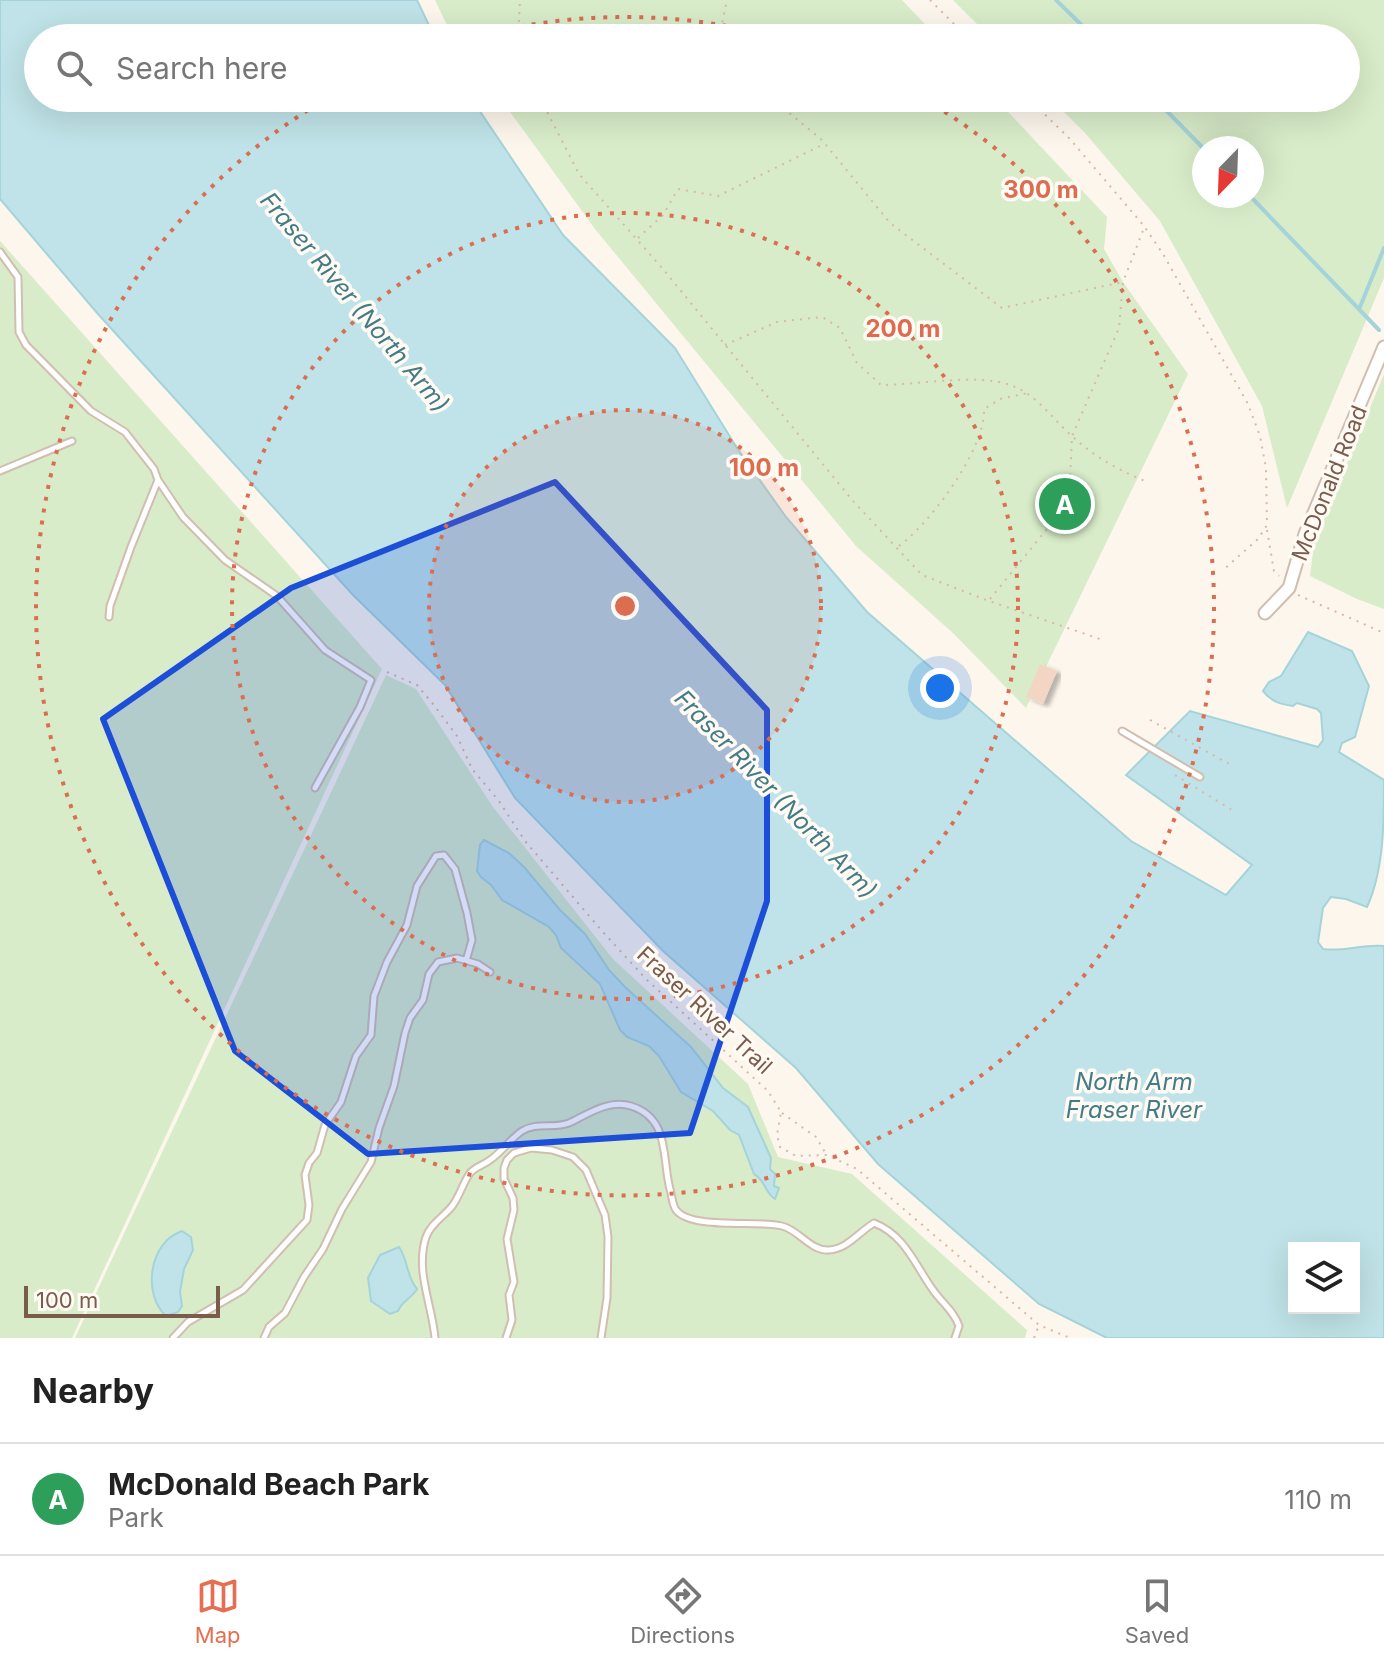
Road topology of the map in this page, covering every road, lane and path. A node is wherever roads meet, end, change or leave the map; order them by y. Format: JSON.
{"nodes":[{"id":1,"x":520,"y":0,"type":"edge"},
{"id":2,"x":727,"y":0,"type":"edge"},
{"id":3,"x":930,"y":0,"type":"edge"},
{"id":4,"x":519,"y":24,"type":"edge"},
{"id":5,"x":722,"y":24,"type":"edge"},
{"id":6,"x":954,"y":24,"type":"edge"},
{"id":7,"x":547,"y":112,"type":"edge"},
{"id":8,"x":787,"y":112,"type":"edge"},
{"id":9,"x":1042,"y":112,"type":"edge"},
{"id":10,"x":825,"y":144,"type":"junction"},
{"id":11,"x":1144,"y":226,"type":"junction"},
{"id":12,"x":637,"y":239,"type":"junction"},
{"id":13,"x":0,"y":252,"type":"edge"},
{"id":14,"x":1123,"y":282,"type":"junction"},
{"id":15,"x":725,"y":345,"type":"junction"},
{"id":16,"x":1384,"y":347,"type":"edge"},
{"id":17,"x":1030,"y":393,"type":"junction"},
{"id":18,"x":1072,"y":436,"type":"junction"},
{"id":19,"x":72,"y":441,"type":"dead end"},
{"id":20,"x":0,"y":471,"type":"edge"},
{"id":21,"x":158,"y":480,"type":"junction"},
{"id":22,"x":1145,"y":481,"type":"dead end"},
{"id":23,"x":1267,"y":525,"type":"junction"},
{"id":24,"x":897,"y":547,"type":"junction"},
{"id":25,"x":1222,"y":571,"type":"dead end"},
{"id":26,"x":1289,"y":588,"type":"junction"},
{"id":27,"x":989,"y":601,"type":"junction"},
{"id":28,"x":1265,"y":613,"type":"dead end"},
{"id":29,"x":109,"y":617,"type":"dead end"},
{"id":30,"x":1384,"y":633,"type":"edge"},
{"id":31,"x":1100,"y":639,"type":"dead end"},
{"id":32,"x":387,"y":672,"type":"dead end"},
{"id":33,"x":1150,"y":720,"type":"dead end"},
{"id":34,"x":1122,"y":731,"type":"dead end"},
{"id":35,"x":1231,"y":765,"type":"dead end"},
{"id":36,"x":1168,"y":770,"type":"dead end"},
{"id":37,"x":1200,"y":777,"type":"dead end"},
{"id":38,"x":315,"y":788,"type":"dead end"},
{"id":39,"x":1232,"y":810,"type":"dead end"},
{"id":40,"x":466,"y":961,"type":"junction"},
{"id":41,"x":490,"y":972,"type":"dead end"},
{"id":42,"x":781,"y":1112,"type":"junction"},
{"id":43,"x":827,"y":1155,"type":"junction"},
{"id":44,"x":1039,"y":1325,"type":"junction"},
{"id":45,"x":173,"y":1338,"type":"edge"},
{"id":46,"x":264,"y":1338,"type":"edge"},
{"id":47,"x":435,"y":1338,"type":"edge"},
{"id":48,"x":506,"y":1338,"type":"edge"},
{"id":49,"x":601,"y":1338,"type":"edge"},
{"id":50,"x":955,"y":1338,"type":"edge"},
{"id":51,"x":1034,"y":1338,"type":"edge"},
{"id":52,"x":1070,"y":1338,"type":"edge"}],
"edges":[{"from":1,"to":4,"type":"path"},
{"from":2,"to":5,"type":"path"},
{"from":3,"to":6,"type":"path"},
{"from":7,"to":12,"type":"path"},
{"from":8,"to":10,"type":"path"},
{"from":9,"to":11,"type":"path"},
{"from":10,"to":12,"type":"path"},
{"from":10,"to":14,"type":"path"},
{"from":11,"to":14,"type":"path"},
{"from":11,"to":23,"type":"path"},
{"from":12,"to":15,"type":"path"},
{"from":13,"to":21,"type":"lane"},
{"from":14,"to":18,"type":"path"},
{"from":15,"to":17,"type":"path"},
{"from":15,"to":24,"type":"path"},
{"from":16,"to":26,"type":"street","name":"McDonald Road"},
{"from":17,"to":18,"type":"path"},
{"from":17,"to":24,"type":"path"},
{"from":18,"to":22,"type":"path"},
{"from":18,"to":27,"type":"path"},
{"from":19,"to":20,"type":"lane"},
{"from":21,"to":29,"type":"lane"},
{"from":21,"to":38,"type":"lane"},
{"from":23,"to":25,"type":"path"},
{"from":23,"to":26,"type":"path"},
{"from":24,"to":27,"type":"path"},
{"from":26,"to":28,"type":"street","name":"McDonald Road"},
{"from":26,"to":30,"type":"path"},
{"from":27,"to":31,"type":"path"},
{"from":32,"to":42,"type":"path","name":"Fraser River Trail"},
{"from":33,"to":35,"type":"path"},
{"from":34,"to":37,"type":"lane"},
{"from":36,"to":39,"type":"path"},
{"from":40,"to":41,"type":"lane"},
{"from":40,"to":45,"type":"lane"},
{"from":40,"to":46,"type":"lane"},
{"from":42,"to":43,"type":"path","name":"Fraser River Trail"},
{"from":42,"to":43,"type":"path"},
{"from":43,"to":44,"type":"path"},
{"from":44,"to":51,"type":"path"},
{"from":44,"to":52,"type":"path"},
{"from":47,"to":50,"type":"lane"},
{"from":48,"to":49,"type":"lane"}]}
